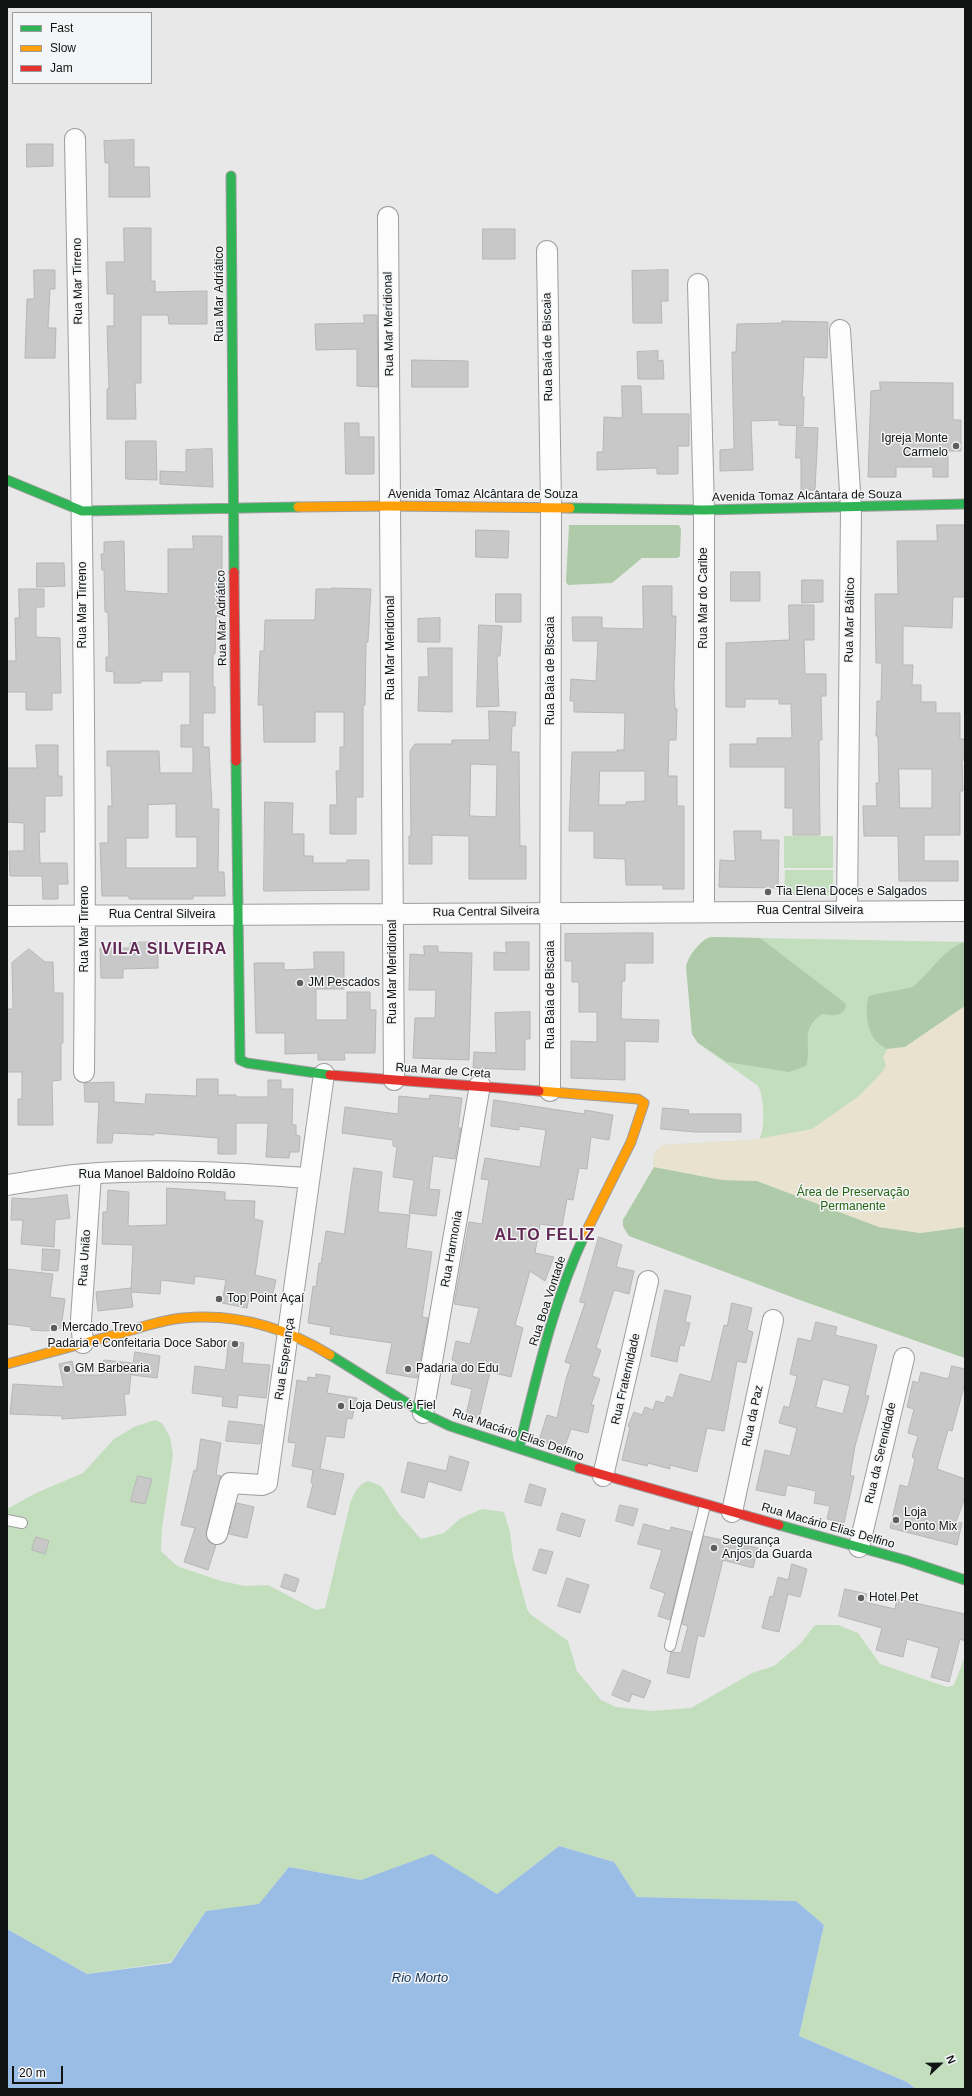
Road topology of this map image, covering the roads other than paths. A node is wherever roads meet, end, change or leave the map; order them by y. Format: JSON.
{"nodes":[{"id":1,"x":75,"y":139,"type":"dead end"},
{"id":2,"x":231,"y":176,"type":"dead end"},
{"id":3,"x":388,"y":217,"type":"dead end"},
{"id":4,"x":547,"y":251,"type":"dead end"},
{"id":5,"x":698,"y":284,"type":"dead end"},
{"id":6,"x":840,"y":330,"type":"dead end"},
{"id":7,"x":7,"y":480,"type":"edge"},
{"id":8,"x":965,"y":504,"type":"edge"},
{"id":9,"x":390,"y":506,"type":"junction"},
{"id":10,"x":550,"y":507,"type":"junction"},
{"id":11,"x":851,"y":508,"type":"junction"},
{"id":12,"x":234,"y":510,"type":"junction"},
{"id":13,"x":704,"y":510,"type":"junction"},
{"id":14,"x":82,"y":512,"type":"junction"},
{"id":15,"x":847,"y":911,"type":"junction"},
{"id":16,"x":965,"y":911,"type":"edge"},
{"id":17,"x":551,"y":912,"type":"junction"},
{"id":18,"x":704,"y":912,"type":"junction"},
{"id":19,"x":237,"y":914,"type":"junction"},
{"id":20,"x":392,"y":914,"type":"junction"},
{"id":21,"x":86,"y":915,"type":"junction"},
{"id":22,"x":7,"y":916,"type":"edge"},
{"id":23,"x":240,"y":1060,"type":"joint"},
{"id":24,"x":84,"y":1072,"type":"dead end"},
{"id":25,"x":324,"y":1074,"type":"junction"},
{"id":26,"x":394,"y":1080,"type":"junction"},
{"id":27,"x":480,"y":1085,"type":"junction"},
{"id":28,"x":550,"y":1091,"type":"junction"},
{"id":29,"x":644,"y":1101,"type":"joint"},
{"id":30,"x":91,"y":1174,"type":"junction"},
{"id":31,"x":308,"y":1178,"type":"junction"},
{"id":32,"x":7,"y":1185,"type":"edge"},
{"id":33,"x":648,"y":1281,"type":"dead end"},
{"id":34,"x":773,"y":1320,"type":"dead end"},
{"id":35,"x":289,"y":1334,"type":"junction"},
{"id":36,"x":84,"y":1343,"type":"junction"},
{"id":37,"x":904,"y":1358,"type":"dead end"},
{"id":38,"x":7,"y":1364,"type":"edge"},
{"id":39,"x":423,"y":1412,"type":"junction"},
{"id":40,"x":519,"y":1448,"type":"junction"},
{"id":41,"x":603,"y":1476,"type":"junction"},
{"id":42,"x":705,"y":1505,"type":"junction"},
{"id":43,"x":732,"y":1512,"type":"junction"},
{"id":44,"x":7,"y":1520,"type":"edge"},
{"id":45,"x":22,"y":1523,"type":"dead end"},
{"id":46,"x":217,"y":1534,"type":"dead end"},
{"id":47,"x":859,"y":1547,"type":"junction"},
{"id":48,"x":965,"y":1580,"type":"edge"},
{"id":49,"x":670,"y":1646,"type":"dead end"}],
"edges":[{"from":1,"to":14,"type":"street","name":"Rua Mar Tirreno"},
{"from":2,"to":12,"type":"street","name":"Rua Mar Adriático"},
{"from":3,"to":9,"type":"street","name":"Rua Mar Meridional"},
{"from":4,"to":10,"type":"street","name":"Rua Baía de Biscaia"},
{"from":5,"to":13,"type":"street","name":"Rua Mar do Caribe"},
{"from":6,"to":11,"type":"street","name":"Rua Mar Báltico"},
{"from":7,"to":14,"type":"street","name":"Avenida Tomaz Alcântara de Souza"},
{"from":8,"to":11,"type":"street","name":"Avenida Tomaz Alcântara de Souza"},
{"from":9,"to":10,"type":"street","name":"Avenida Tomaz Alcântara de Souza"},
{"from":9,"to":12,"type":"street","name":"Avenida Tomaz Alcântara de Souza"},
{"from":9,"to":20,"type":"street","name":"Rua Mar Meridional"},
{"from":10,"to":13,"type":"street","name":"Avenida Tomaz Alcântara de Souza"},
{"from":10,"to":17,"type":"street","name":"Rua Baía de Biscaia"},
{"from":11,"to":13,"type":"street","name":"Avenida Tomaz Alcântara de Souza"},
{"from":11,"to":15,"type":"street","name":"Rua Mar Báltico"},
{"from":12,"to":14,"type":"street","name":"Avenida Tomaz Alcântara de Souza"},
{"from":12,"to":19,"type":"street","name":"Rua Mar Adriático"},
{"from":13,"to":18,"type":"street","name":"Rua Mar do Caribe"},
{"from":14,"to":21,"type":"street","name":"Rua Mar Tirreno"},
{"from":15,"to":16,"type":"street","name":"Rua Central Silveira"},
{"from":15,"to":18,"type":"street","name":"Rua Central Silveira"},
{"from":17,"to":18,"type":"street","name":"Rua Central Silveira"},
{"from":17,"to":20,"type":"street","name":"Rua Central Silveira"},
{"from":17,"to":28,"type":"street","name":"Rua Baía de Biscaia"},
{"from":19,"to":20,"type":"street","name":"Rua Central Silveira"},
{"from":19,"to":21,"type":"street","name":"Rua Central Silveira"},
{"from":19,"to":23,"type":"street","name":"Rua Mar Adriático"},
{"from":20,"to":26,"type":"street","name":"Rua Mar Meridional"},
{"from":21,"to":22,"type":"street","name":"Rua Central Silveira"},
{"from":21,"to":24,"type":"street","name":"Rua Mar Tirreno"},
{"from":23,"to":25,"type":"street","name":"Rua Mar de Creta"},
{"from":25,"to":26,"type":"street","name":"Rua Mar de Creta"},
{"from":25,"to":31,"type":"street","name":"Rua Esperança"},
{"from":26,"to":27,"type":"street","name":"Rua Mar de Creta"},
{"from":27,"to":28,"type":"street","name":"Rua Mar de Creta"},
{"from":27,"to":39,"type":"street","name":"Rua Harmonia"},
{"from":28,"to":29,"type":"street","name":"Rua Mar de Creta"},
{"from":29,"to":40,"type":"street","name":"Rua Boa Vontade"},
{"from":30,"to":31,"type":"street","name":"Rua Manoel Baldoíno Roldão"},
{"from":30,"to":32,"type":"street","name":"Rua Manoel Baldoíno Roldão"},
{"from":30,"to":36,"type":"street","name":"Rua União"},
{"from":31,"to":35,"type":"street","name":"Rua Esperança"},
{"from":33,"to":41,"type":"street","name":"Rua Fraternidade"},
{"from":34,"to":43,"type":"street","name":"Rua da Paz"},
{"from":35,"to":36,"type":"street","name":"Rua Macário Elias Delfino"},
{"from":35,"to":39,"type":"street","name":"Rua Macário Elias Delfino"},
{"from":35,"to":46,"type":"street","name":"Rua Esperança"},
{"from":36,"to":38,"type":"street","name":"Rua Macário Elias Delfino"},
{"from":37,"to":47,"type":"street","name":"Rua da Serenidade"},
{"from":39,"to":40,"type":"street","name":"Rua Macário Elias Delfino"},
{"from":40,"to":41,"type":"street","name":"Rua Macário Elias Delfino"},
{"from":41,"to":42,"type":"street","name":"Rua Macário Elias Delfino"},
{"from":42,"to":43,"type":"street","name":"Rua Macário Elias Delfino"},
{"from":42,"to":49,"type":"lane"},
{"from":43,"to":47,"type":"street","name":"Rua Macário Elias Delfino"},
{"from":44,"to":45,"type":"lane"},
{"from":47,"to":48,"type":"street","name":"Rua Macário Elias Delfino"}]}
